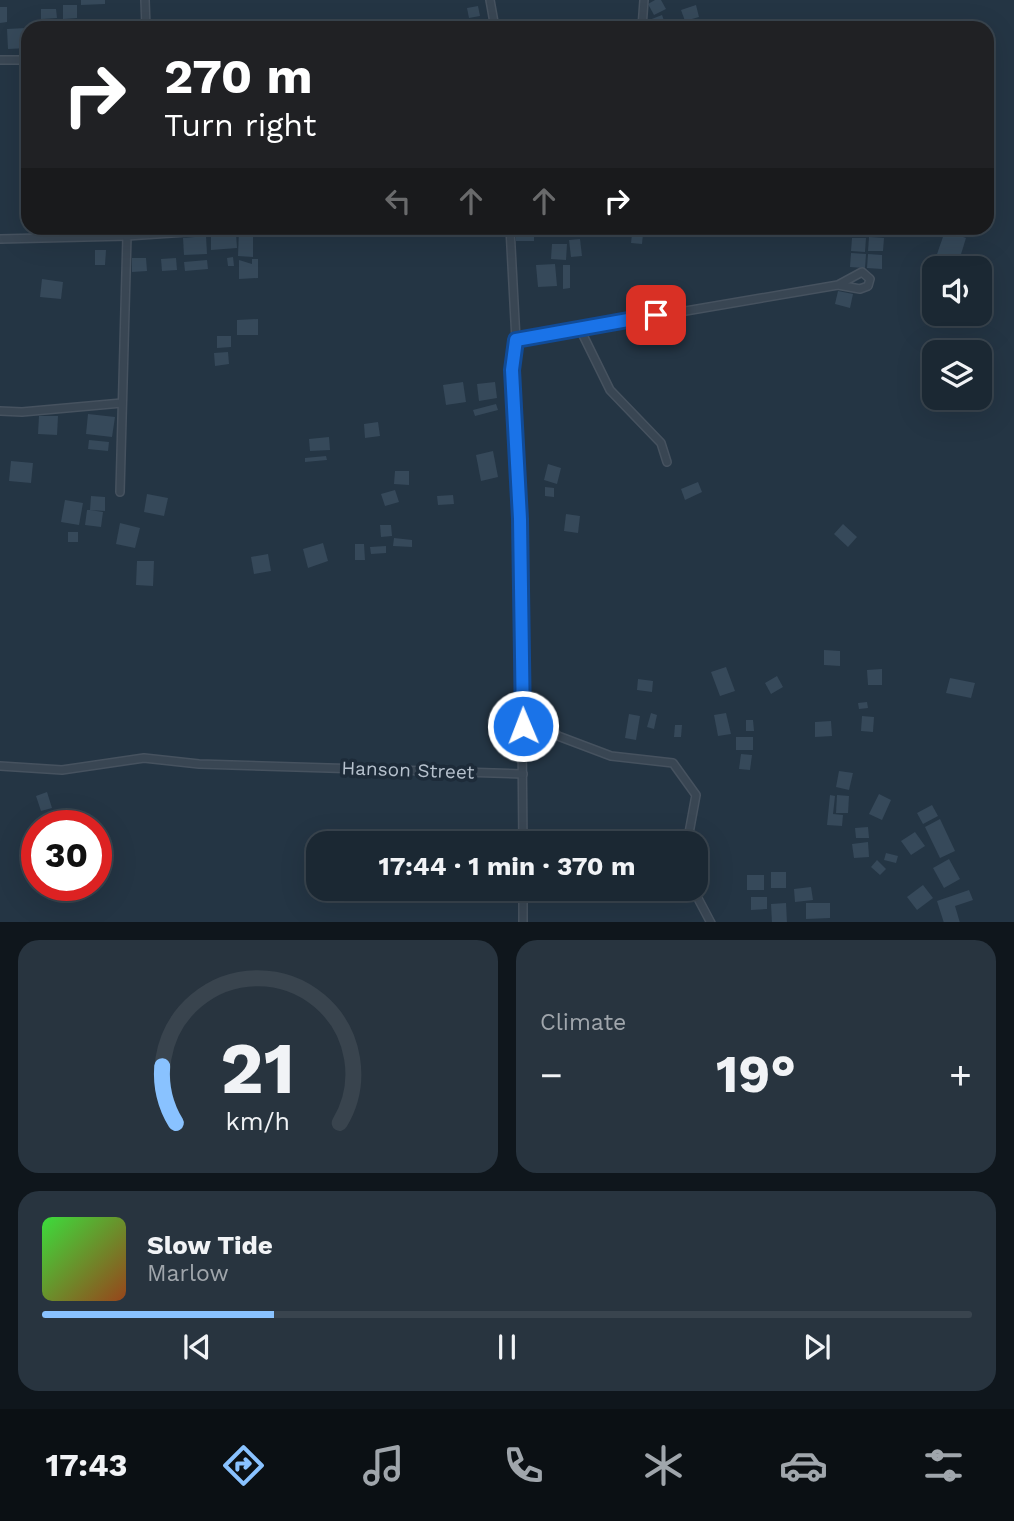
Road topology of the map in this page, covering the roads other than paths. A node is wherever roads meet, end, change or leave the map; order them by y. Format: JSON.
{"nodes":[{"id":1,"x":145,"y":0,"type":"edge"},
{"id":2,"x":490,"y":0,"type":"edge"},
{"id":3,"x":644,"y":0,"type":"edge"},
{"id":4,"x":146,"y":21,"type":"edge"},
{"id":5,"x":494,"y":21,"type":"edge"},
{"id":6,"x":642,"y":21,"type":"edge"},
{"id":7,"x":0,"y":60,"type":"edge"},
{"id":8,"x":21,"y":60,"type":"edge"},
{"id":9,"x":142,"y":235,"type":"edge"},
{"id":10,"x":510,"y":235,"type":"edge"},
{"id":11,"x":127,"y":236,"type":"junction"},
{"id":12,"x":0,"y":239,"type":"edge"},
{"id":13,"x":838,"y":285,"type":"dead end"},
{"id":14,"x":580,"y":329,"type":"junction"},
{"id":15,"x":516,"y":340,"type":"junction"},
{"id":16,"x":122,"y":403,"type":"junction"},
{"id":17,"x":0,"y":411,"type":"edge"},
{"id":18,"x":667,"y":462,"type":"dead end"},
{"id":19,"x":120,"y":492,"type":"dead end"},
{"id":20,"x":522,"y":702,"type":"junction"},
{"id":21,"x":0,"y":766,"type":"edge"},
{"id":22,"x":523,"y":774,"type":"junction"},
{"id":23,"x":523,"y":831,"type":"edge"},
{"id":24,"x":689,"y":831,"type":"edge"},
{"id":25,"x":523,"y":901,"type":"edge"},
{"id":26,"x":700,"y":901,"type":"edge"},
{"id":27,"x":523,"y":922,"type":"edge"},
{"id":28,"x":711,"y":922,"type":"edge"}],
"edges":[{"from":1,"to":4,"type":"street"},
{"from":2,"to":5,"type":"street"},
{"from":3,"to":6,"type":"street"},
{"from":7,"to":8,"type":"street"},
{"from":9,"to":11,"type":"street"},
{"from":10,"to":15,"type":"street"},
{"from":11,"to":12,"type":"street"},
{"from":11,"to":16,"type":"street"},
{"from":13,"to":14,"type":"street"},
{"from":14,"to":15,"type":"street"},
{"from":14,"to":18,"type":"street"},
{"from":15,"to":20,"type":"street"},
{"from":16,"to":17,"type":"street"},
{"from":16,"to":19,"type":"street"},
{"from":20,"to":22,"type":"street"},
{"from":20,"to":24,"type":"street"},
{"from":21,"to":22,"type":"street","name":"Hanson Street"},
{"from":22,"to":23,"type":"street"},
{"from":25,"to":27,"type":"street"},
{"from":26,"to":28,"type":"street"}]}
